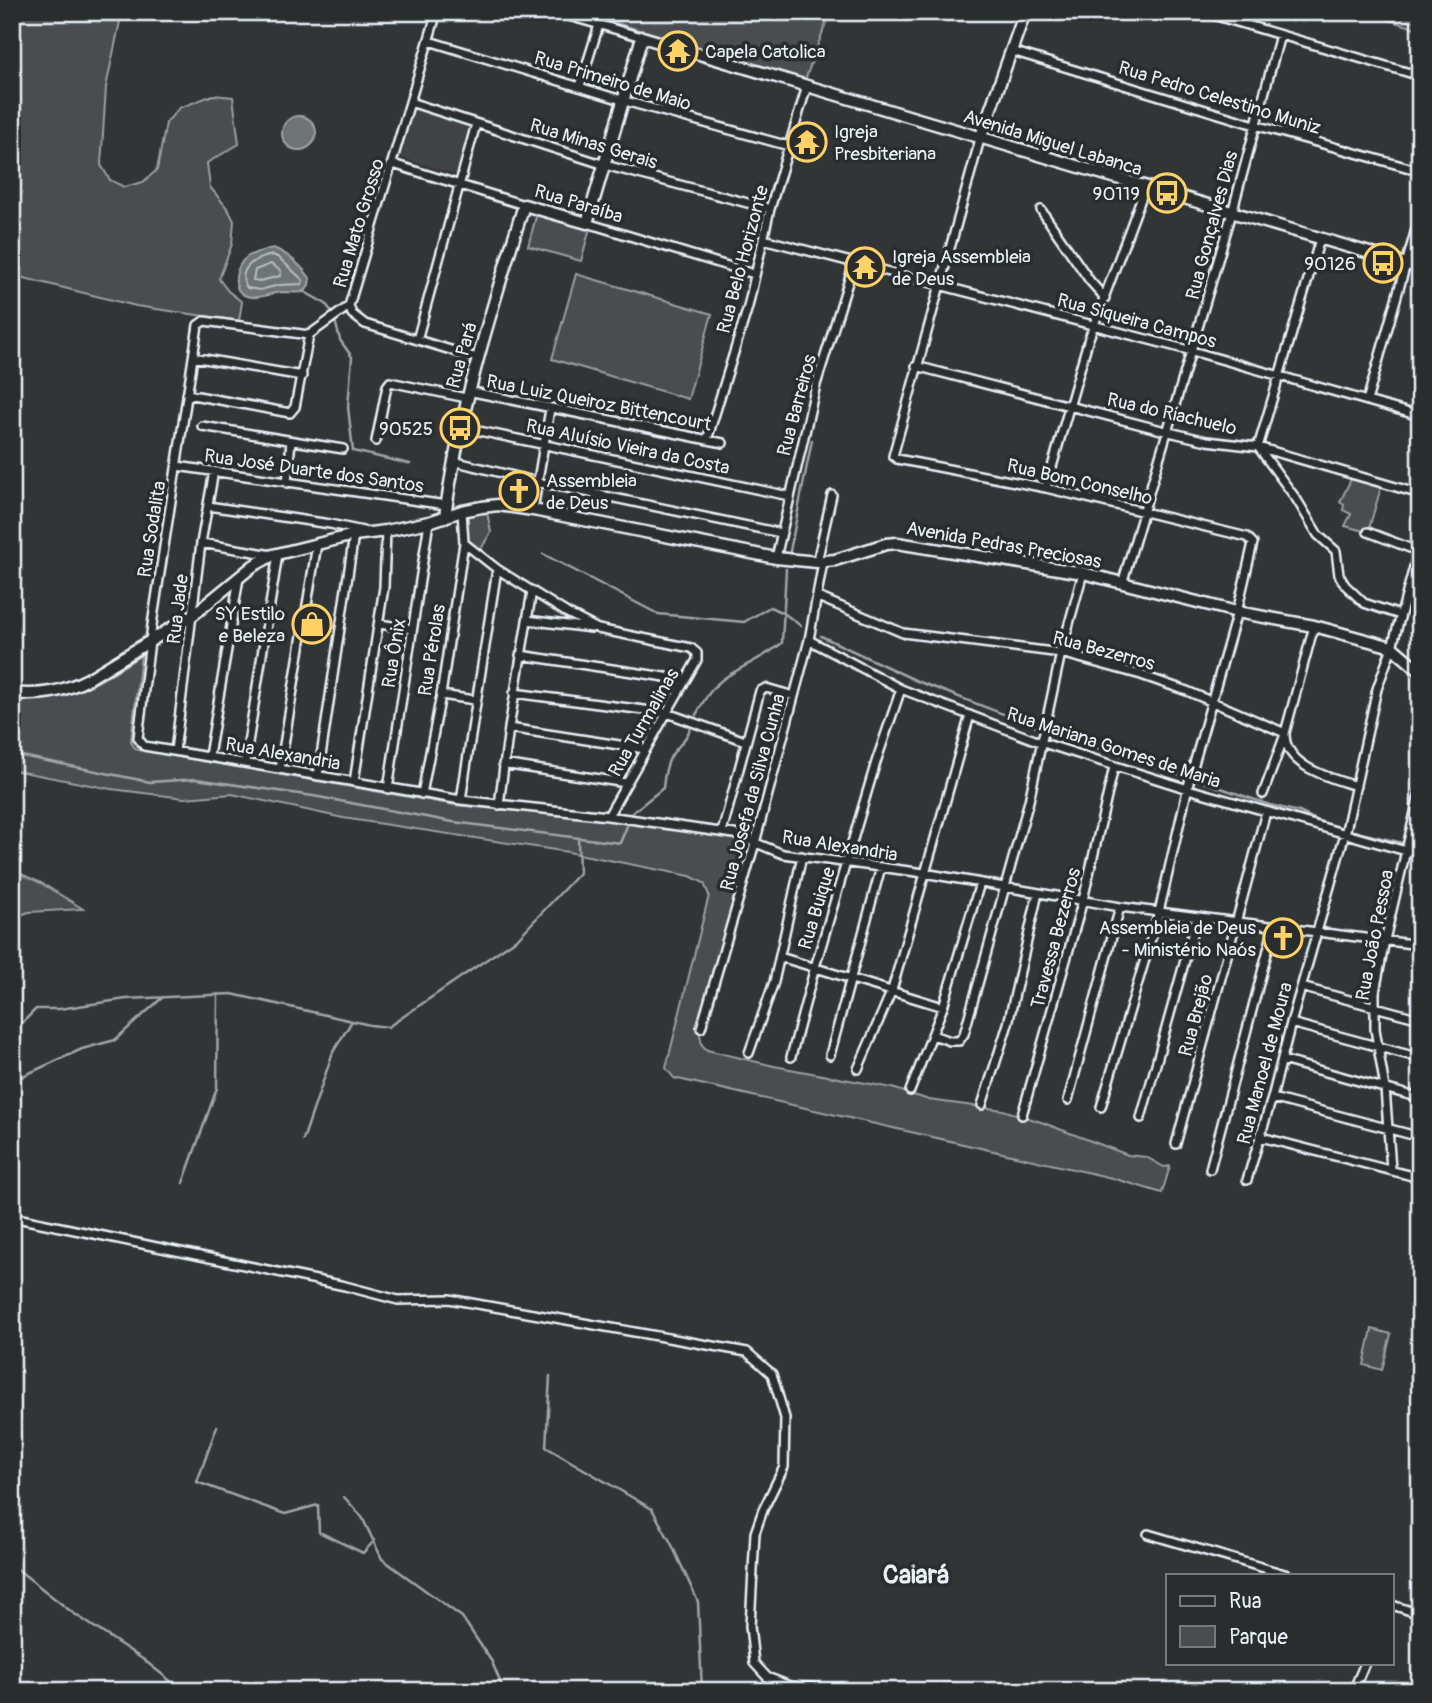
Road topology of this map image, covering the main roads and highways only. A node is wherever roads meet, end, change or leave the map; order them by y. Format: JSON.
{"nodes":[{"id":1,"x":1025,"y":12,"type":"edge"},
{"id":2,"x":980,"y":139,"type":"junction"},
{"id":3,"x":524,"y":205,"type":"joint"},
{"id":4,"x":587,"y":223,"type":"joint"},
{"id":5,"x":1420,"y":268,"type":"edge"},
{"id":6,"x":445,"y":517,"type":"junction"},
{"id":7,"x":1420,"y":671,"type":"edge"},
{"id":8,"x":12,"y":693,"type":"edge"}],
"edges":[{"from":1,"to":2,"type":"main road"},
{"from":2,"to":4,"type":"main road","name":"Avenida Miguel Labanca"},
{"from":2,"to":5,"type":"main road","name":"Avenida Miguel Labanca"},
{"from":3,"to":4,"type":"main road","name":"Rua Paraíba"},
{"from":3,"to":6,"type":"main road","name":"Rua Pará"},
{"from":6,"to":7,"type":"main road","name":"Avenida Pedras Preciosas"},
{"from":6,"to":8,"type":"main road","name":"Avenida Pedras Preciosas"}]}
